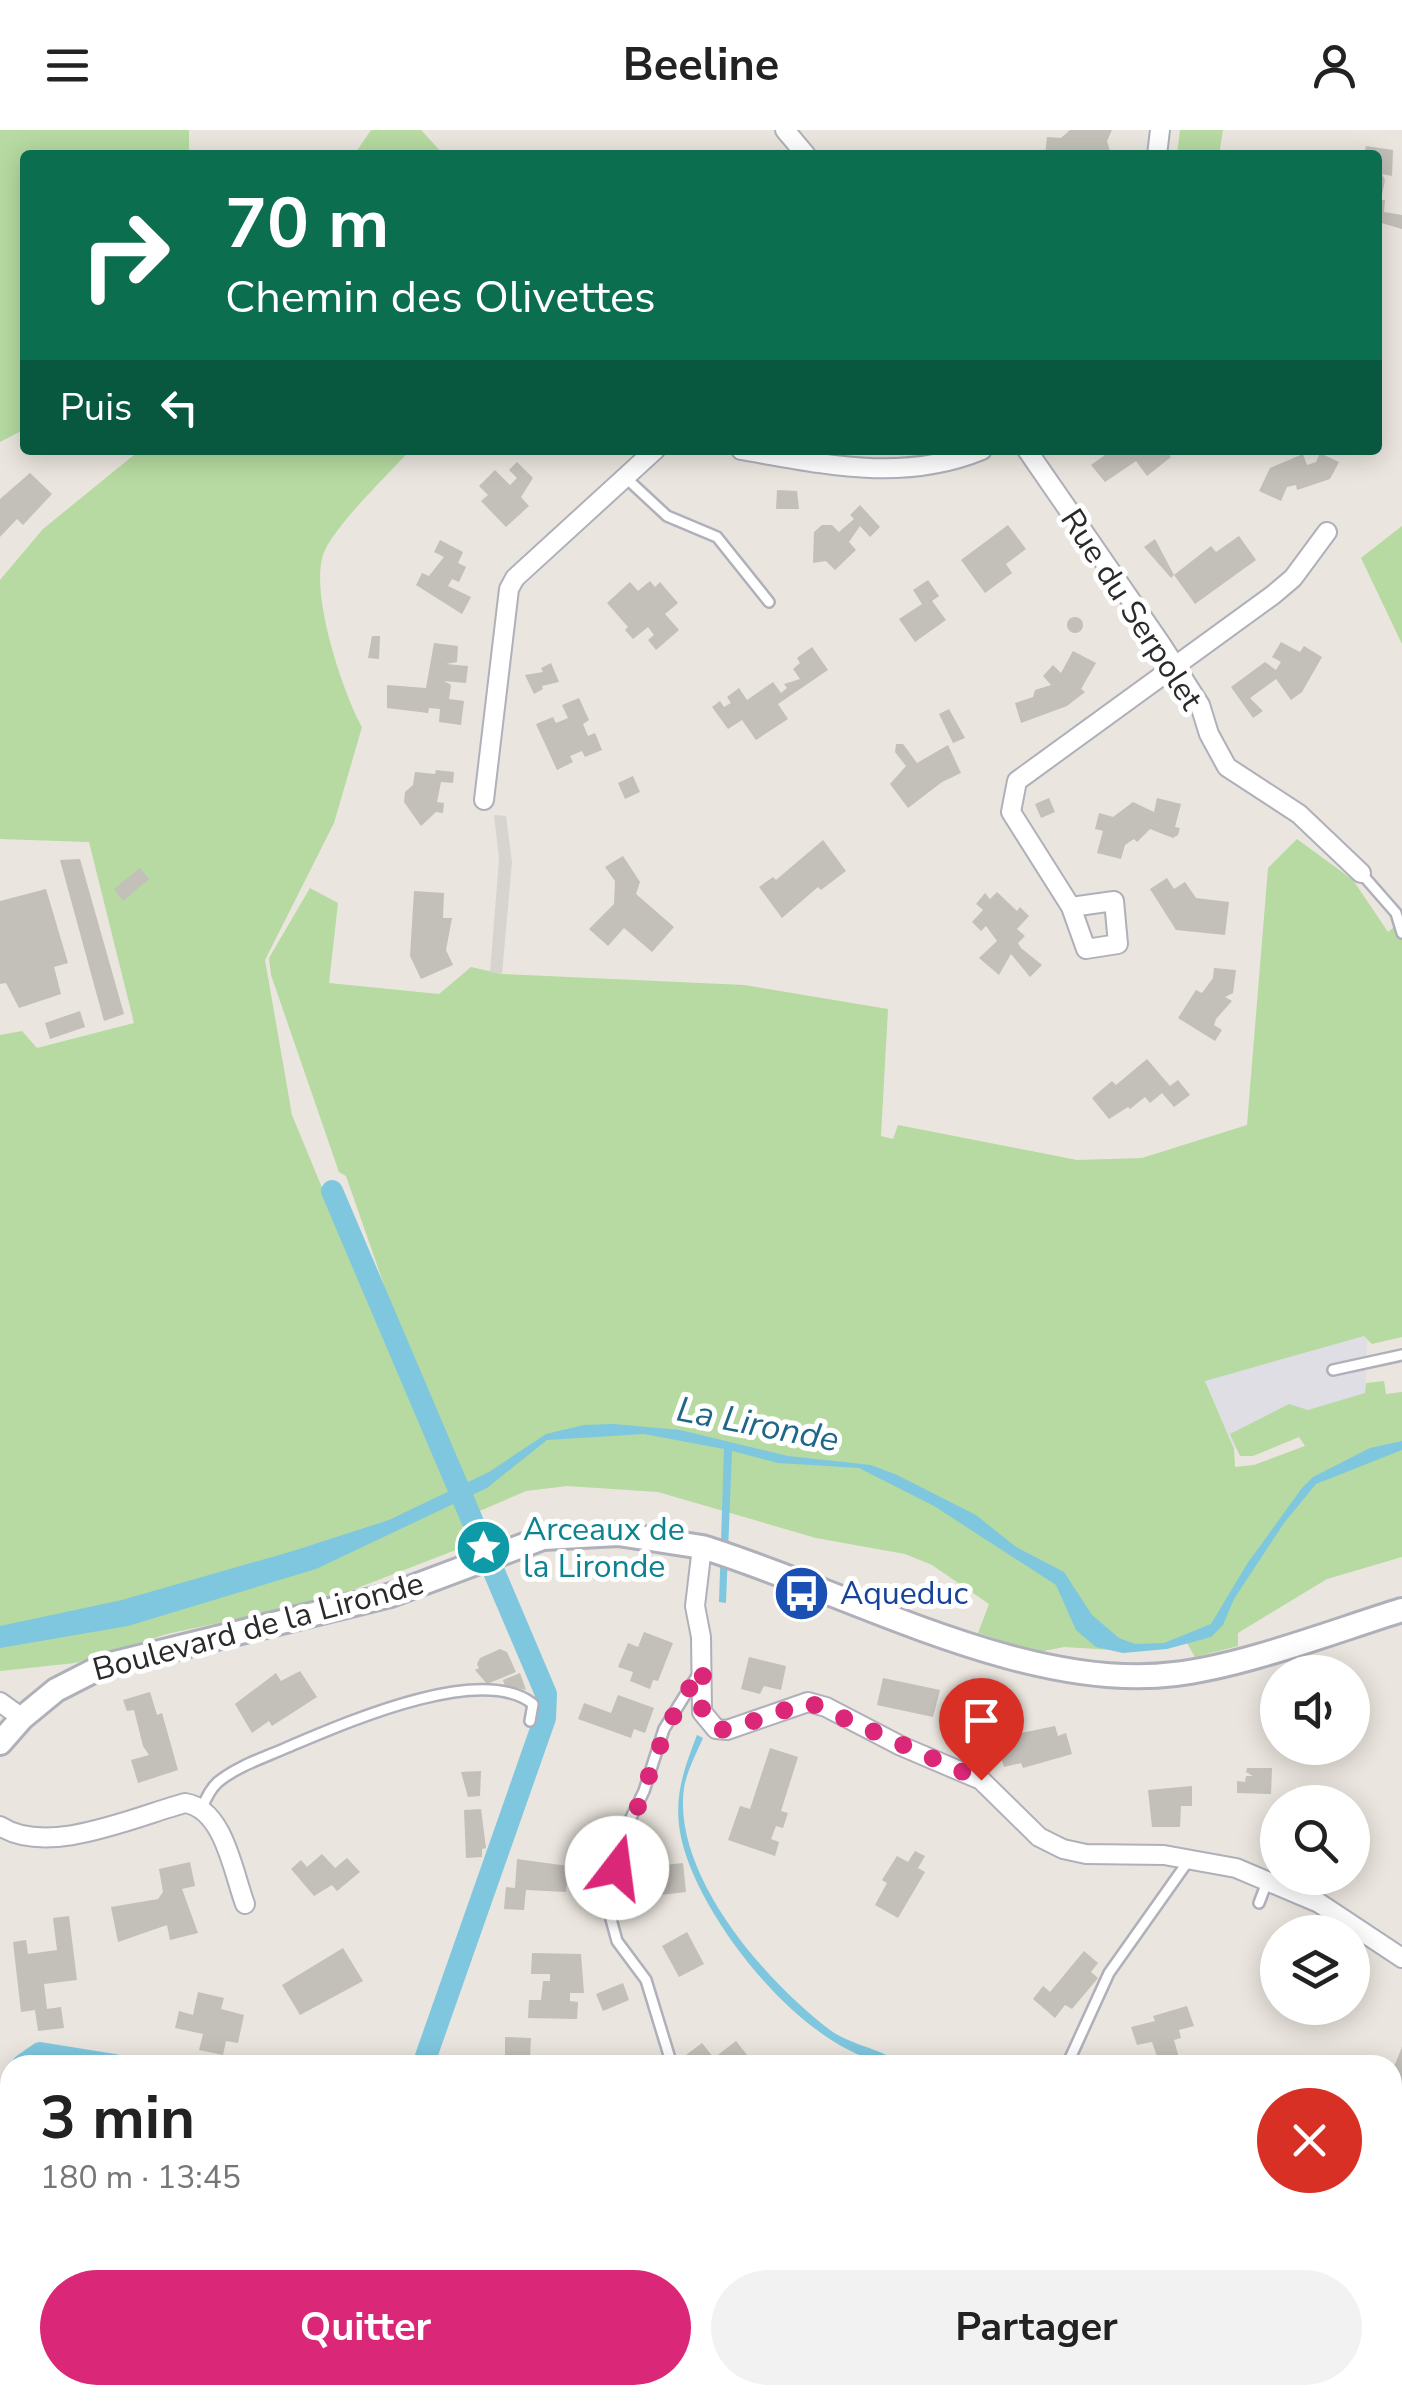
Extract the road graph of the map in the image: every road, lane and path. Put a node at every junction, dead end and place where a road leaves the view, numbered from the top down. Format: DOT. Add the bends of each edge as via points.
graph roads {
  1 [pos="785,130"];
  2 [pos="802,150"];
  3 [pos="649,455"];
  4 [pos="771,455"];
  5 [pos="969,455"];
  6 [pos="1030,455"];
  7 [pos="625,477"];
  8 [pos="1327,532"];
  9 [pos="769,602"];
  10 [pos="1174,665"];
  11 [pos="484,800"];
  12 [pos="1361,872"];
  13 [pos="1071,907"];
  14 [pos="1399,916"];
  15 [pos="1402,933"];
  16 [pos="1402,1355"];
  17 [pos="1332,1370"];
  18 [pos="702,1548"];
  19 [pos="1402,1610"];
  20 [pos="703,1668"];
  21 [pos="0,1702"];
  22 [pos="22,1718"];
  23 [pos="530,1722"];
  24 [pos="0,1744"];
  25 [pos="202,1808"];
  26 [pos="0,1826"];
  27 [pos="1189,1860"];
  28 [pos="1260,1878"];
  29 [pos="1262,1895"];
  30 [pos="1301,1895"];
  31 [pos="1259,1903"];
  32 [pos="246,1904"];
  33 [pos="1402,1958"];
  34 [pos="669,2055"];
  35 [pos="1071,2055"];
  1 -- 2 [label="street"];
  3 -- 7 [label="street"];
  4 -- 5 [label="street" via="898,470"];
  6 -- 10 [label="street, Rue du Serpolet"];
  7 -- 9 [label="lane" via="667,516 716,536"];
  7 -- 11 [label="street" via="510,589"];
  8 -- 10 [label="street" via="1294,578"];
  10 -- 12 [label="street, Rue du Serpolet" via="1227,767 1298,814"];
  10 -- 13 [label="street" via="1017,781 1012,812"];
  12 -- 14 [label="lane, Rue du Serpolet"];
  14 -- 15 [label="lane, Rue du Serpolet"];
  16 -- 17 [label="lane"];
  18 -- 19 [label="street, Boulevard de la Lironde" via="1011,1658 1092,1676 1178,1674"];
  18 -- 20 [label="street" via="695,1606"];
  18 -- 22 [label="street, Boulevard de la Lironde" via="618,1534 543,1538 391,1595 103,1666 56,1690"];
  20 -- 27 [label="street" via="702,1712 716,1729 808,1702 981,1780 1040,1837 1063,1849"];
  20 -- 34 [label="lane" via="664,1729 612,1888 617,1941 646,1980"];
  21 -- 22 [label="street"];
  22 -- 24 [label="street, Boulevard de la Lironde"];
  23 -- 25 [label="lane" via="534,1704 503,1691 406,1702 220,1780"];
  25 -- 26 [label="street" via="184,1804 39,1839"];
  25 -- 32 [label="street" via="213,1819"];
  27 -- 28 [label="street"];
  27 -- 35 [label="lane" via="1108,1973"];
  29 -- 31 [label="lane"];
  30 -- 33 [label="street"];
}
